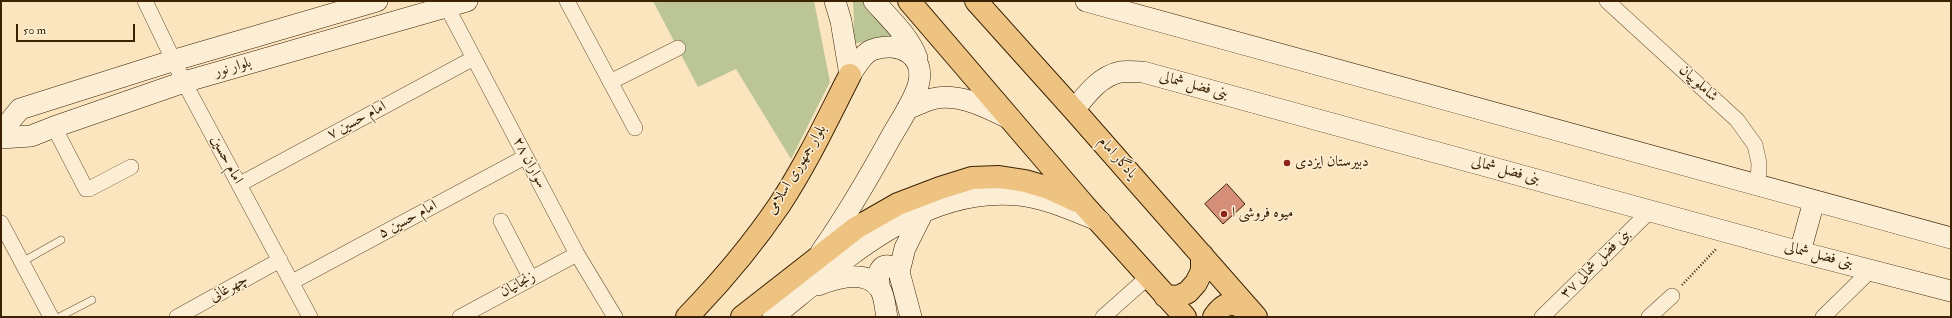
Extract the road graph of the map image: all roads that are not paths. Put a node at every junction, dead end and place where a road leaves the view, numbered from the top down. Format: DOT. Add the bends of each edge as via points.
graph roads {
  1 [pos="145,1"];
  2 [pos="378,1"];
  3 [pos="467,1"];
  4 [pos="567,1"];
  5 [pos="835,1"];
  6 [pos="874,1"];
  7 [pos="909,1"];
  8 [pos="976,1"];
  9 [pos="1088,1"];
  10 [pos="1606,1"];
  11 [pos="447,7"];
  12 [pos="678,48"];
  13 [pos="474,58"];
  14 [pos="175,60"];
  15 [pos="917,61"];
  16 [pos="850,75"];
  17 [pos="184,82"];
  18 [pos="610,82"];
  19 [pos="910,102"];
  20 [pos="1074,110"];
  21 [pos="1013,119"];
  22 [pos="54,127"];
  23 [pos="635,128"];
  24 [pos="1,132"];
  25 [pos="1,138"];
  26 [pos="525,157"];
  27 [pos="131,167"];
  28 [pos="240,184"];
  29 [pos="1758,184"];
  30 [pos="1814,201"];
  31 [pos="1084,205"];
  32 [pos="1650,211"];
  33 [pos="923,212"];
  34 [pos="501,221"];
  35 [pos="1100,221"];
  36 [pos="1,223"];
  37 [pos="1951,238"];
  38 [pos="61,240"];
  39 [pos="1800,252"];
  40 [pos="577,254"];
  41 [pos="1202,255"];
  42 [pos="280,260"];
  43 [pos="816,260"];
  44 [pos="22,262"];
  45 [pos="1872,270"];
  46 [pos="899,272"];
  47 [pos="1148,277"];
  48 [pos="531,278"];
  49 [pos="292,282"];
  50 [pos="810,288"];
  51 [pos="880,289"];
  52 [pos="1951,291"];
  53 [pos="1165,296"];
  54 [pos="1672,296"];
  55 [pos="92,300"];
  56 [pos="780,314"];
  57 [pos="51,317"];
  58 [pos="59,317"];
  59 [pos="178,317"];
  60 [pos="310,317"];
  61 [pos="460,317"];
  62 [pos="615,317"];
  63 [pos="687,317"];
  64 [pos="742,317"];
  65 [pos="887,317"];
  66 [pos="910,317"];
  67 [pos="1102,317"];
  68 [pos="1185,317"];
  69 [pos="1214,317"];
  70 [pos="1255,317"];
  71 [pos="1542,317"];
  72 [pos="1650,317"];
  73 [pos="1823,317"];
  1 -- 14 [label="street, امام حسین"];
  2 -- 14 [label="main road, بلوار نور" via="337,10"];
  3 -- 11 [label="main road, بلوار نور"];
  4 -- 18 [label="street"];
  5 -- 16 [label="main road"];
  6 -- 15 [label="main road" via="903,35 913,49"];
  7 -- 21 [label="main road"];
  8 -- 20 [label="main road, یادگار امام"];
  9 -- 29 [label="main road"];
  10 -- 29 [label="street, شاملوییان" via="1737,120 1755,146 1759,163"];
  11 -- 13 [label="street, سواران ۲۸"];
  11 -- 17 [label="main road, بلوار نور"];
  12 -- 18 [label="street"];
  13 -- 26 [label="street, سواران ۲۸"];
  13 -- 28 [label="street, امام حسین ۷"];
  14 -- 17 [label="street, امام حسین"];
  14 -- 24 [label="main road, بلوار نور" via="20,109"];
  15 -- 16 [label="main road" via="903,50 887,47 871,50 865,54"];
  15 -- 19 [label="main road" via="920,76"];
  16 -- 63 [label="main road, بلوار جمهوری اسلامی" via="808,156 780,203 716,285"];
  17 -- 22 [label="main road, بلوار نور"];
  17 -- 28 [label="street, امام حسین"];
  18 -- 23 [label="street"];
  19 -- 21 [label="main road" via="951,96 976,103"];
  19 -- 43 [label="main road" via="845,217"];
  20 -- 32 [label="main road, بنی فضل شمالی" via="1103,80 1120,72 1143,72"];
  20 -- 41 [label="main road, یادگار امام"];
  21 -- 31 [label="main road"];
  22 -- 25 [label="main road, بلوار نور" via="32,136"];
  22 -- 27 [label="street" via="86,189 89,190"];
  26 -- 40 [label="street, سواران ۲۸"];
  26 -- 49 [label="street, امام حسین ۵"];
  28 -- 42 [label="street, امام حسین"];
  29 -- 30 [label="main road"];
  30 -- 37 [label="main road"];
  30 -- 39 [label="main road"];
  31 -- 35 [label="main road"];
  31 -- 43 [label="main road" via="1049,188 1025,181 999,177 972,178 898,204 856,228"];
  32 -- 39 [label="main road, بنی فضل شمالی"];
  32 -- 71 [label="street, بنی فضل شمالی ۳۷"];
  33 -- 35 [label="main road" via="984,194 1020,195 1055,204"];
  33 -- 46 [label="main road" via="905,248"];
  33 -- 50 [label="main road" via="893,227 855,252"];
  34 -- 48 [label="street"];
  35 -- 47 [label="main road"];
  36 -- 44 [label="street"];
  38 -- 44 [label="lane"];
  39 -- 45 [label="main road, بنی فضل شمالی"];
  40 -- 48 [label="street, زنجانیان"];
  40 -- 62 [label="street, سواران ۲۸"];
  41 -- 53 [label="main road" via="1202,271 1188,292 1178,297"];
  41 -- 70 [label="main road, یادگار امام"];
  42 -- 49 [label="street, امام حسین"];
  42 -- 59 [label="street, چهرغانی"];
  43 -- 64 [label="main road"];
  44 -- 57 [label="street"];
  45 -- 52 [label="main road, بنی فضل شمالی"];
  45 -- 73 [label="street"];
  46 -- 51 [label="main road" via="893,267 885,266 879,271 877,278"];
  46 -- 66 [label="main road"];
  47 -- 53 [label="main road"];
  47 -- 67 [label="street"];
  48 -- 61 [label="street, زنجانیان"];
  49 -- 60 [label="street, امام حسین"];
  50 -- 51 [label="main road" via="836,278 860,277 869,280"];
  50 -- 56 [label="main road"];
  51 -- 65 [label="main road"];
  53 -- 68 [label="main road"];
  54 -- 72 [label="street"];
  55 -- 58 [label="lane"];
  69 -- 70 [label="main road" via="1224,305 1232,303 1240,305"];
}
